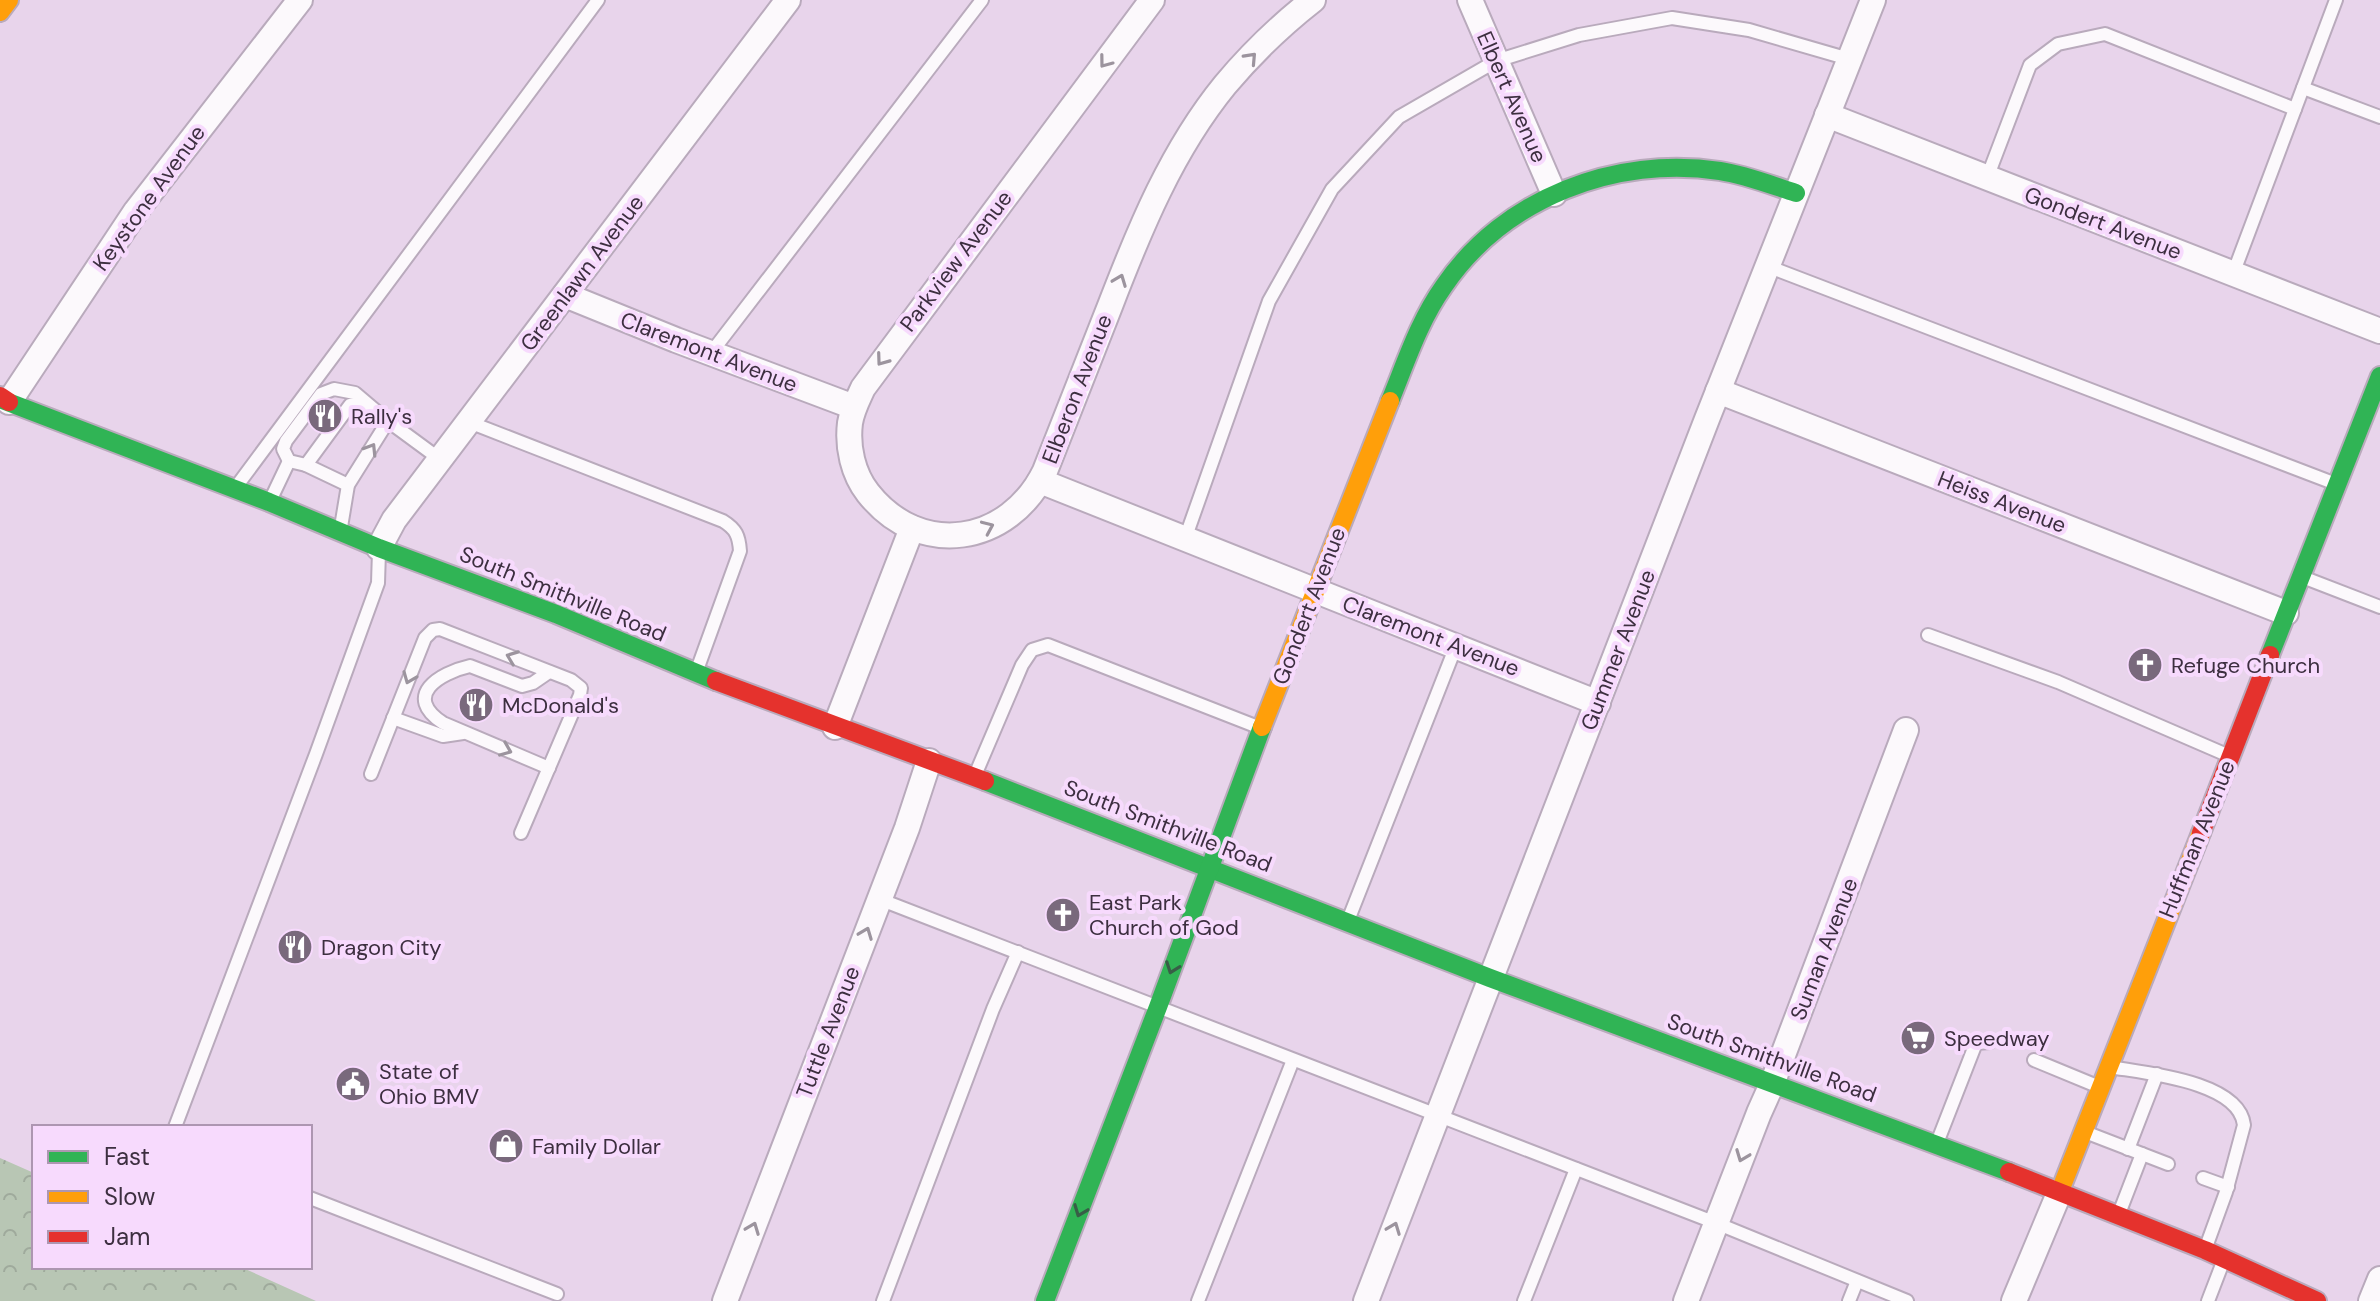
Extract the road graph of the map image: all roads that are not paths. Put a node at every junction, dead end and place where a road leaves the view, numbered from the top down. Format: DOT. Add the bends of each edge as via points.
graph roads {
  1 [pos="9,0"];
  2 [pos="300,0"];
  3 [pos="598,0"];
  4 [pos="788,0"];
  5 [pos="982,0"];
  6 [pos="1152,0"];
  7 [pos="1313,0"];
  8 [pos="1470,0"];
  9 [pos="1873,0"];
  10 [pos="2336,0"];
  11 [pos="0,12"];
  12 [pos="1849,59"];
  13 [pos="1496,61"];
  14 [pos="2303,88"];
  15 [pos="2295,109"];
  16 [pos="1827,115"];
  17 [pos="2380,117"];
  18 [pos="1987,178"];
  19 [pos="1796,193"];
  20 [pos="1554,194"];
  21 [pos="1767,266"];
  22 [pos="2233,274"];
  23 [pos="565,295"];
  24 [pos="2380,331"];
  25 [pos="711,353"];
  26 [pos="2380,376"];
  27 [pos="1718,391"];
  28 [pos="3,399"];
  29 [pos="854,407"];
  30 [pos="372,408"];
  31 [pos="388,421"];
  32 [pos="469,422"];
  33 [pos="441,460"];
  34 [pos="289,461"];
  35 [pos="306,465"];
  36 [pos="1040,481"];
  37 [pos="348,485"];
  38 [pos="2337,485"];
  39 [pos="234,489"];
  40 [pos="269,502"];
  41 [pos="912,528"];
  42 [pos="340,530"];
  43 [pos="1185,539"];
  44 [pos="379,548"];
  45 [pos="2301,576"];
  46 [pos="1314,590"];
  47 [pos="2380,607"];
  48 [pos="2286,613"];
  49 [pos="1928,635"];
  50 [pos="1456,646"];
  51 [pos="549,672"];
  52 [pos="696,673"];
  53 [pos="1598,703"];
  54 [pos="393,718"];
  55 [pos="835,727"];
  56 [pos="1261,728"];
  57 [pos="1906,730"];
  58 [pos="463,732"];
  59 [pos="2230,756"];
  60 [pos="929,761"];
  61 [pos="549,768"];
  62 [pos="371,774"];
  63 [pos="974,778"];
  64 [pos="521,833"];
  65 [pos="1209,869"];
  66 [pos="879,899"];
  67 [pos="1348,923"];
  68 [pos="1018,952"];
  69 [pos="1490,978"];
  70 [pos="1158,1007"];
  71 [pos="1990,1042"];
  72 [pos="1293,1060"];
  73 [pos="2034,1060"];
  74 [pos="2107,1067"];
  75 [pos="2157,1074"];
  76 [pos="1772,1084"];
  77 [pos="2100,1087"];
  78 [pos="1437,1116"];
  79 [pos="176,1125"];
  80 [pos="2082,1131"];
  81 [pos="1937,1144"];
  82 [pos="2128,1149"];
  83 [pos="2142,1154"];
  84 [pos="2168,1164"];
  85 [pos="1576,1169"];
  86 [pos="2203,1178"];
  87 [pos="2228,1187"];
  88 [pos="2060,1191"];
  89 [pos="312,1199"];
  90 [pos="2119,1215"];
  91 [pos="1716,1223"];
  92 [pos="2205,1250"];
  93 [pos="2224,1259"];
  94 [pos="2380,1279"];
  95 [pos="1857,1281"];
  96 [pos="557,1294"];
  97 [pos="725,1301"];
  98 [pos="883,1301"];
  99 [pos="1045,1301"];
  100 [pos="1198,1301"];
  101 [pos="1366,1301"];
  102 [pos="1524,1301"];
  103 [pos="1686,1301"];
  104 [pos="1849,1301"];
  105 [pos="1907,1301"];
  106 [pos="2014,1301"];
  107 [pos="2208,1301"];
  108 [pos="2317,1301"];
  109 [pos="2371,1301"];
  1 -- 11 [label="main road"];
  2 -- 28 [label="street, Keystone Avenue" via="136,211 73,307"];
  3 -- 39 [label="lane"];
  4 -- 23 [label="street, Greenlawn Avenue"];
  5 -- 25 [label="lane"];
  6 -- 29 [label="street, Parkview Avenue, one-way" via="879,364"];
  36 -- 7 [label="street, Elberon Avenue, one-way" via="1166,175 1225,86"];
  8 -- 13 [label="street, Elbert Avenue"];
  9 -- 12 [label="street, Gummer Avenue"];
  10 -- 14 [label="lane"];
  12 -- 13 [label="lane" via="1749,30 1672,18 1579,35"];
  12 -- 16 [label="street, Gummer Avenue"];
  13 -- 20 [label="street, Elbert Avenue"];
  13 -- 43 [label="lane" via="1399,117 1332,189 1269,301"];
  14 -- 15 [label="lane"];
  14 -- 17 [label="lane"];
  15 -- 18 [label="lane" via="2105,34 2058,44 2030,65"];
  15 -- 22 [label="lane"];
  16 -- 18 [label="street, Gondert Avenue"];
  16 -- 19 [label="street, Gummer Avenue"];
  18 -- 22 [label="street, Gondert Avenue"];
  19 -- 20 [label="main road, Gondert Avenue" via="1718,171 1648,167 1588,179"];
  19 -- 21 [label="street, Gummer Avenue"];
  20 -- 46 [label="main road, Gondert Avenue" via="1475,248 1434,299"];
  21 -- 27 [label="street, Gummer Avenue"];
  21 -- 38 [label="lane"];
  22 -- 24 [label="street, Gondert Avenue"];
  23 -- 25 [label="street, Claremont Avenue"];
  23 -- 32 [label="street, Greenlawn Avenue"];
  25 -- 29 [label="street, Claremont Avenue"];
  26 -- 38 [label="main road, Huffman Avenue"];
  27 -- 48 [label="street, Heiss Avenue"];
  27 -- 53 [label="street, Gummer Avenue"];
  28 -- 39 [label="main road, South Smithville Road"];
  29 -- 41 [label="street, Parkview Avenue" via="849,442 862,485 879,506"];
  30 -- 31 [label="lane"];
  30 -- 34 [label="lane" via="344,389 321,394 286,441 283,449"];
  30 -- 35 [label="lane" via="350,405"];
  31 -- 33 [label="lane"];
  37 -- 31 [label="lane, one-way"];
  32 -- 33 [label="street, Greenlawn Avenue"];
  32 -- 52 [label="lane" via="734,527 740,551"];
  33 -- 44 [label="street, Greenlawn Avenue"];
  34 -- 35 [label="lane"];
  34 -- 40 [label="lane"];
  35 -- 37 [label="lane"];
  41 -- 36 [label="street, Elberon Avenue, one-way" via="935,535 972,534 1017,511"];
  36 -- 43 [label="street, Claremont Avenue"];
  37 -- 42 [label="lane"];
  38 -- 45 [label="main road, Huffman Avenue"];
  39 -- 40 [label="main road, South Smithville Road"];
  40 -- 42 [label="main road, South Smithville Road"];
  41 -- 55 [label="street"];
  42 -- 44 [label="main road, South Smithville Road"];
  43 -- 46 [label="street, Claremont Avenue"];
  44 -- 52 [label="main road, South Smithville Road"];
  44 -- 79 [label="lane" via="378,583"];
  45 -- 47 [label="lane"];
  45 -- 48 [label="main road, Huffman Avenue"];
  46 -- 50 [label="street, Claremont Avenue"];
  46 -- 56 [label="main road, Gondert Avenue"];
  48 -- 59 [label="main road, Huffman Avenue"];
  49 -- 59 [label="lane" via="2058,682"];
  50 -- 53 [label="street, Claremont Avenue"];
  50 -- 67 [label="lane"];
  51 -- 54 [label="lane, one-way" via="433,630"];
  51 -- 58 [label="lane" via="522,686 470,666 437,678 426,694 426,707 432,716"];
  51 -- 61 [label="lane" via="581,688"];
  52 -- 55 [label="main road, South Smithville Road"];
  53 -- 69 [label="street, Gummer Avenue"];
  54 -- 58 [label="lane" via="443,736"];
  54 -- 62 [label="lane"];
  55 -- 60 [label="main road, South Smithville Road"];
  56 -- 63 [label="lane" via="1048,645 1032,650 1022,665"];
  56 -- 65 [label="main road, Gondert Avenue"];
  57 -- 76 [label="street, Suman Avenue"];
  58 -- 61 [label="lane, one-way"];
  59 -- 74 [label="main road, Huffman Avenue"];
  60 -- 63 [label="main road, South Smithville Road"];
  60 -- 66 [label="street, Tuttle Avenue"];
  61 -- 64 [label="lane"];
  63 -- 65 [label="main road, South Smithville Road"];
  65 -- 67 [label="main road, South Smithville Road"];
  65 -- 70 [label="main road, Gondert Avenue, one-way"];
  66 -- 68 [label="lane"];
  97 -- 66 [label="street, Tuttle Avenue, one-way"];
  67 -- 69 [label="main road, South Smithville Road"];
  68 -- 70 [label="lane"];
  68 -- 98 [label="lane"];
  69 -- 76 [label="main road, South Smithville Road"];
  69 -- 78 [label="street, Gummer Avenue"];
  70 -- 72 [label="lane"];
  70 -- 99 [label="main road, Gondert Avenue, one-way"];
  71 -- 81 [label="lane" via="1976,1043"];
  72 -- 78 [label="lane"];
  72 -- 100 [label="lane"];
  73 -- 77 [label="lane"];
  74 -- 75 [label="lane"];
  74 -- 77 [label="main road, Huffman Avenue"];
  75 -- 82 [label="lane"];
  75 -- 87 [label="lane" via="2203,1087 2243,1117"];
  76 -- 81 [label="main road, South Smithville Road"];
  76 -- 91 [label="street, Suman Avenue, one-way"];
  77 -- 80 [label="main road, Huffman Avenue"];
  78 -- 85 [label="lane"];
  101 -- 78 [label="street, Gummer Avenue, one-way"];
  80 -- 82 [label="lane"];
  80 -- 88 [label="main road, Huffman Avenue"];
  81 -- 88 [label="main road, South Smithville Road"];
  82 -- 83 [label="lane"];
  83 -- 84 [label="lane"];
  83 -- 90 [label="lane"];
  85 -- 91 [label="lane"];
  85 -- 102 [label="lane"];
  86 -- 87 [label="lane"];
  87 -- 92 [label="lane"];
  88 -- 90 [label="main road, South Smithville Road"];
  88 -- 106 [label="street, Huffman Avenue"];
  89 -- 96 [label="lane"];
  90 -- 92 [label="main road, South Smithville Road"];
  91 -- 95 [label="lane"];
  91 -- 103 [label="street, Suman Avenue"];
  92 -- 93 [label="main road, South Smithville Road"];
  93 -- 107 [label="lane"];
  93 -- 108 [label="main road, South Smithville Road"];
  94 -- 109 [label="street"];
  95 -- 104 [label="lane"];
  95 -- 105 [label="lane"];
}
